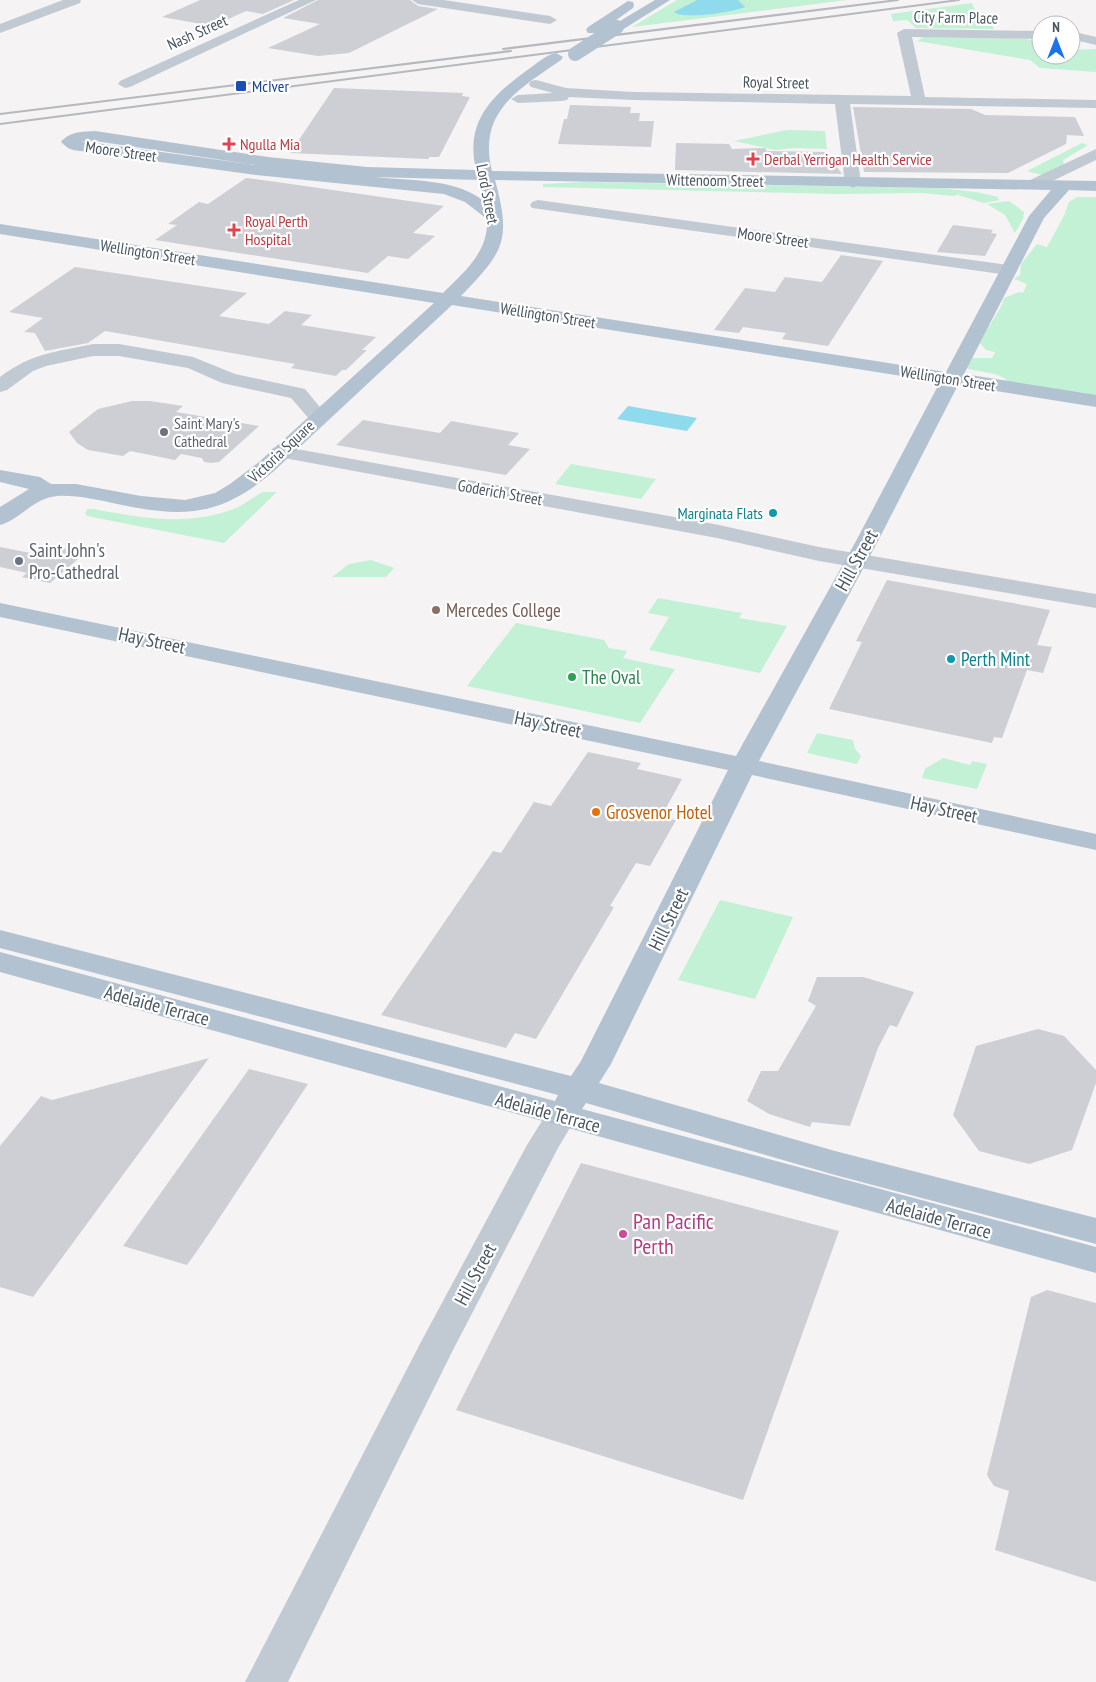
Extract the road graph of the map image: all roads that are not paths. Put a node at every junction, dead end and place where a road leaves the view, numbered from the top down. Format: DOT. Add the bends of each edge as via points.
graph roads {
  1 [pos="75,0"];
  2 [pos="310,0"];
  3 [pos="418,0"];
  4 [pos="636,0"];
  5 [pos="664,0"];
  6 [pos="550,20"];
  7 [pos="0,29"];
  8 [pos="1007,35"];
  9 [pos="1031,35"];
  10 [pos="1081,37"];
  11 [pos="1031,39"];
  12 [pos="1096,41"];
  13 [pos="1096,46"];
  14 [pos="1081,47"];
  15 [pos="125,84"];
  16 [pos="536,84"];
  17 [pos="633,96"];
  18 [pos="518,99"];
  19 [pos="842,101"];
  20 [pos="919,102"];
  21 [pos="1096,106"];
  22 [pos="501,124"];
  23 [pos="469,154"];
  24 [pos="1096,154"];
  25 [pos="503,160"];
  26 [pos="1079,167"];
  27 [pos="410,174"];
  28 [pos="486,175"];
  29 [pos="575,178"];
  30 [pos="1096,181"];
  31 [pos="853,183"];
  32 [pos="1034,184"];
  33 [pos="945,185"];
  34 [pos="1096,186"];
  35 [pos="1059,191"];
  36 [pos="1096,191"];
  37 [pos="538,205"];
  38 [pos="494,210"];
  39 [pos="1037,216"];
  40 [pos="0,229"];
  41 [pos="0,241"];
  42 [pos="1008,270"];
  43 [pos="442,304"];
  44 [pos="950,383"];
  45 [pos="0,386"];
  46 [pos="1096,401"];
  47 [pos="1096,411"];
  48 [pos="318,417"];
  49 [pos="280,452"];
  50 [pos="0,476"];
  51 [pos="47,491"];
  52 [pos="0,518"];
  53 [pos="858,556"];
  54 [pos="1096,601"];
  55 [pos="0,610"];
  56 [pos="744,766"];
  57 [pos="1096,842"];
  58 [pos="0,939"];
  59 [pos="0,962"];
  60 [pos="570,1102"];
  61 [pos="1096,1231"];
  62 [pos="1096,1260"];
  63 [pos="266,1682"];
  1 -- 7 [label="street"];
  2 -- 15 [label="street, Nash Street"];
  3 -- 6 [label="street"];
  4 -- 23 [label="main road, Lord Street" via="511,90 498,103"];
  5 -- 16 [label="main road, bridge" via="617,27"];
  8 -- 9 [label="street, City Farm Place"];
  8 -- 11 [label="street, City Farm Place"];
  8 -- 20 [label="street, City Farm Place" via="904,33"];
  10 -- 12 [label="street"];
  13 -- 14 [label="street"];
  16 -- 17 [label="street, Royal Street" via="566,92"];
  16 -- 18 [label="main road"];
  17 -- 18 [label="street, Royal Street"];
  17 -- 19 [label="street, Royal Street"];
  18 -- 22 [label="main road"];
  19 -- 20 [label="street, Royal Street"];
  19 -- 31 [label="street"];
  20 -- 21 [label="street, Royal Street"];
  23 -- 27 [label="main road"];
  23 -- 28 [label="main road, Lord Street"];
  24 -- 26 [label="street, Hill Street"];
  25 -- 29 [label="main road, Lord Street" via="530,172"];
  26 -- 30 [label="main road"];
  26 -- 32 [label="street, Hill Street"];
  26 -- 35 [label="street, Hill Street"];
  27 -- 28 [label="main road, Moore Street"];
  27 -- 38 [label="main road, Moore Street" via="314,168 95,136 77,137 69,142 256,170 447,189"];
  28 -- 29 [label="main road, Wittenoom Street"];
  28 -- 38 [label="main road, Lord Street"];
  29 -- 31 [label="main road, Wittenoom Street"];
  29 -- 38 [label="main road" via="515,184 505,190"];
  31 -- 33 [label="main road, Wittenoom Street"];
  32 -- 33 [label="main road, Wittenoom Street"];
  32 -- 35 [label="main road, Wittenoom Street"];
  33 -- 39 [label="main road, Wittenoom Street" via="995,192 1021,201"];
  34 -- 35 [label="main road, Wittenoom Street"];
  35 -- 36 [label="main road, Wittenoom Street"];
  35 -- 39 [label="main road, Hill Street"];
  37 -- 42 [label="street, Moore Street"];
  38 -- 43 [label="main road, Lord Street" via="494,238 486,259"];
  39 -- 42 [label="main road, Hill Street"];
  40 -- 43 [label="main road, Wellington Street"];
  41 -- 43 [label="main road, Wellington Street"];
  42 -- 44 [label="main road, Hill Street"];
  43 -- 44 [label="main road, Wellington Street"];
  43 -- 48 [label="main road, Lord Street" via="385,360"];
  44 -- 46 [label="main road, Wellington Street"];
  44 -- 47 [label="main road, Wellington Street"];
  44 -- 53 [label="main road, Hill Street"];
  45 -- 48 [label="street, Victoria Square" via="40,361 93,350 119,350 193,363 229,379 298,393"];
  48 -- 49 [label="main road, Victoria Square"];
  49 -- 51 [label="main road, Victoria Square" via="241,487 216,500 192,506 167,507 78,492"];
  49 -- 53 [label="street, Goderich Street" via="719,532 753,541"];
  50 -- 51 [label="main road, Victoria Square" via="32,482"];
  51 -- 52 [label="main road" via="29,497"];
  53 -- 54 [label="street, Goderich Street" via="954,569 975,579"];
  53 -- 56 [label="main road, Hill Street"];
  55 -- 56 [label="main road, Hay Street"];
  56 -- 57 [label="main road, Hay Street"];
  56 -- 60 [label="main road, Hill Street" via="595,1064"];
  58 -- 60 [label="main road, Adelaide Terrace"];
  59 -- 60 [label="main road, Adelaide Terrace"];
  60 -- 61 [label="main road, Adelaide Terrace" via="836,1163"];
  60 -- 62 [label="main road, Adelaide Terrace"];
  60 -- 63 [label="street, Hill Street" via="543,1145 435,1350"];
}
